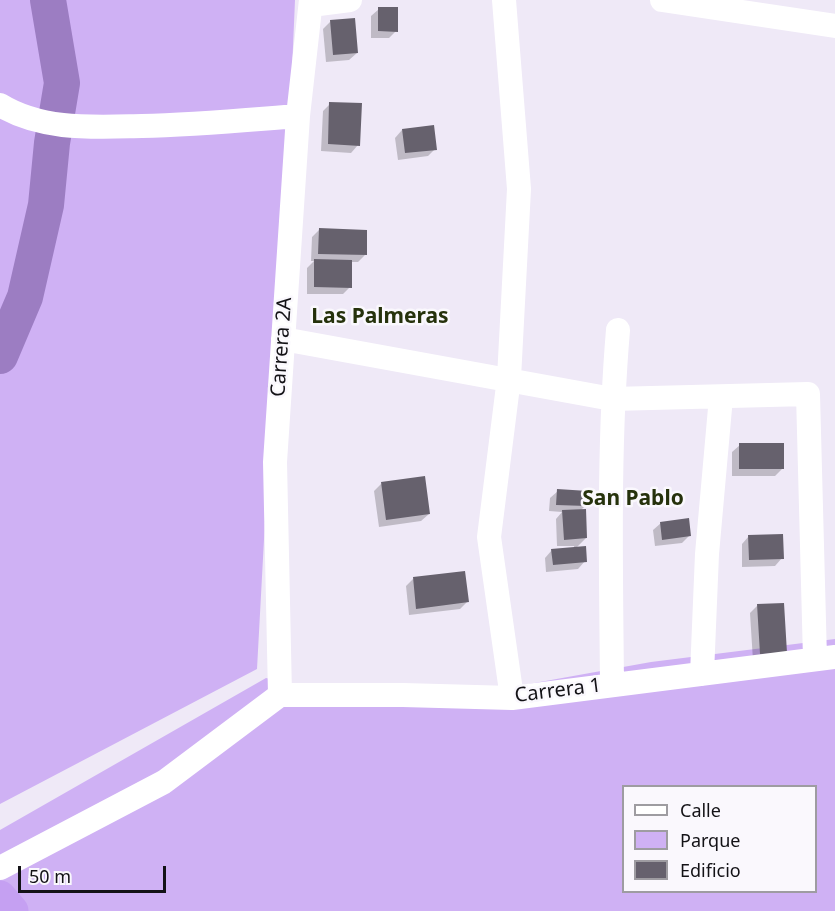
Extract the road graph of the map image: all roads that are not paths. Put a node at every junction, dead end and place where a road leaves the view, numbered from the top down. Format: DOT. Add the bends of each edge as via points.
graph roads {
  1 [pos="350,0"];
  2 [pos="504,0"];
  3 [pos="662,0"];
  4 [pos="311,2"];
  5 [pos="835,26"];
  6 [pos="0,105"];
  7 [pos="298,116"];
  8 [pos="618,330"];
  9 [pos="283,339"];
  10 [pos="509,378"];
  11 [pos="721,397"];
  12 [pos="612,399"];
  13 [pos="825,658"];
  14 [pos="702,674"];
  15 [pos="612,685"];
  16 [pos="280,695"];
  17 [pos="512,698"];
  18 [pos="0,868"];
  19 [pos="0,897"];
  20 [pos="12,911"];
  1 -- 4 [label="street"];
  2 -- 10 [label="street" via="519,189"];
  3 -- 5 [label="street"];
  4 -- 7 [label="street, Carrera 2A"];
  6 -- 7 [label="street" via="48,122 84,127"];
  7 -- 9 [label="street, Carrera 2A"];
  8 -- 12 [label="street"];
  9 -- 10 [label="street"];
  9 -- 16 [label="street, Carrera 2A" via="275,462"];
  10 -- 12 [label="street"];
  10 -- 17 [label="street" via="489,537"];
  11 -- 12 [label="street"];
  11 -- 13 [label="street" via="808,394"];
  11 -- 14 [label="street" via="707,554"];
  12 -- 15 [label="street"];
  13 -- 14 [label="street, Carrera 1"];
  14 -- 15 [label="street, Carrera 1"];
  15 -- 17 [label="street, Carrera 1"];
  16 -- 17 [label="street, Carrera 1"];
  16 -- 18 [label="street" via="164,782"];
  19 -- 20 [label="highway"];
}
